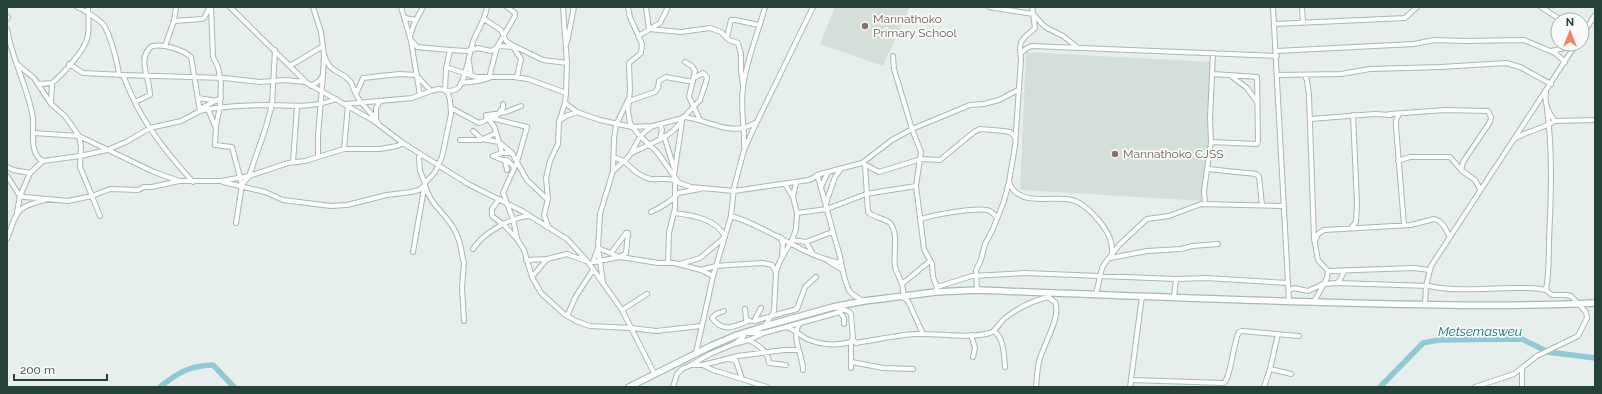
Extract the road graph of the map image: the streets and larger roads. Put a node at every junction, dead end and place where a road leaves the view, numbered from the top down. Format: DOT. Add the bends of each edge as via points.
graph roads {
  1 [pos="77,7"];
  2 [pos="88,7"];
  3 [pos="176,7"];
  4 [pos="211,7"];
  5 [pos="230,7"];
  6 [pos="314,7"];
  7 [pos="401,7"];
  8 [pos="423,7"];
  9 [pos="487,7"];
  10 [pos="507,7"];
  11 [pos="563,7"];
  12 [pos="574,7"];
  13 [pos="630,7"];
  14 [pos="646,7"];
  15 [pos="668,7"];
  16 [pos="765,7"];
  17 [pos="813,7"];
  18 [pos="990,7"];
  19 [pos="1032,7"];
  20 [pos="1273,7"];
  21 [pos="1302,7"];
  22 [pos="1417,7"];
  23 [pos="1541,7"];
  24 [pos="1550,13"];
  25 [pos="88,14"];
  26 [pos="1033,14"];
  27 [pos="405,18"];
  28 [pos="484,19"];
  29 [pos="174,20"];
  30 [pos="416,20"];
  31 [pos="1303,23"];
  32 [pos="1274,24"];
  33 [pos="759,25"];
  34 [pos="7,29"];
  35 [pos="649,29"];
  36 [pos="504,35"];
  37 [pos="640,36"];
  38 [pos="727,37"];
  39 [pos="411,39"];
  40 [pos="566,45"];
  41 [pos="165,46"];
  42 [pos="322,46"];
  43 [pos="513,46"];
  44 [pos="497,48"];
  45 [pos="1077,48"];
  46 [pos="275,50"];
  47 [pos="450,50"];
  48 [pos="472,50"];
  49 [pos="1276,51"];
  50 [pos="1550,51"];
  51 [pos="1552,52"];
  52 [pos="1571,52"];
  53 [pos="1020,53"];
  54 [pos="1213,53"];
  55 [pos="529,54"];
  56 [pos="324,55"];
  57 [pos="893,56"];
  58 [pos="1277,56"];
  59 [pos="521,59"];
  60 [pos="469,62"];
  61 [pos="686,62"];
  62 [pos="1565,62"];
  63 [pos="567,63"];
  64 [pos="17,64"];
  65 [pos="69,64"];
  66 [pos="290,66"];
  67 [pos="446,67"];
  68 [pos="464,74"];
  69 [pos="1213,74"];
  70 [pos="121,75"];
  71 [pos="146,75"];
  72 [pos="323,75"];
  73 [pos="1230,75"];
  74 [pos="1278,75"];
  75 [pos="1305,75"];
  76 [pos="418,76"];
  77 [pos="471,76"];
  78 [pos="195,77"];
  79 [pos="517,77"];
  80 [pos="489,78"];
  81 [pos="220,80"];
  82 [pos="694,80"];
  83 [pos="273,82"];
  84 [pos="306,82"];
  85 [pos="52,83"];
  86 [pos="461,83"];
  87 [pos="38,84"];
  88 [pos="1551,84"];
  89 [pos="743,85"];
  90 [pos="311,86"];
  91 [pos="1547,89"];
  92 [pos="445,90"];
  93 [pos="1018,90"];
  94 [pos="431,91"];
  95 [pos="322,93"];
  96 [pos="566,93"];
  97 [pos="356,95"];
  98 [pos="420,96"];
  99 [pos="198,98"];
  100 [pos="336,99"];
  101 [pos="219,100"];
  102 [pos="628,100"];
  103 [pos="380,101"];
  104 [pos="135,102"];
  105 [pos="374,102"];
  106 [pos="565,102"];
  107 [pos="362,103"];
  108 [pos="51,104"];
  109 [pos="503,104"];
  110 [pos="1258,104"];
  111 [pos="272,105"];
  112 [pos="321,105"];
  113 [pos="346,105"];
  114 [pos="521,106"];
  115 [pos="297,107"];
  116 [pos="693,107"];
  117 [pos="220,108"];
  118 [pos="376,108"];
  119 [pos="451,108"];
  120 [pos="208,109"];
  121 [pos="1547,109"];
  122 [pos="200,110"];
  123 [pos="577,112"];
  124 [pos="499,113"];
  125 [pos="1390,114"];
  126 [pos="1399,114"];
  127 [pos="488,116"];
  128 [pos="1353,116"];
  129 [pos="683,118"];
  130 [pos="376,119"];
  131 [pos="494,119"];
  132 [pos="1310,119"];
  133 [pos="700,120"];
  134 [pos="1396,120"];
  135 [pos="1595,120"];
  136 [pos="1555,121"];
  137 [pos="558,122"];
  138 [pos="616,123"];
  139 [pos="756,123"];
  140 [pos="379,124"];
  141 [pos="660,124"];
  142 [pos="1549,125"];
  143 [pos="216,126"];
  144 [pos="632,126"];
  145 [pos="653,126"];
  146 [pos="150,128"];
  147 [pos="744,129"];
  148 [pos="912,129"];
  149 [pos="495,130"];
  150 [pos="473,131"];
  151 [pos="34,133"];
  152 [pos="79,136"];
  153 [pos="640,136"];
  154 [pos="1016,137"];
  155 [pos="662,138"];
  156 [pos="482,139"];
  157 [pos="460,140"];
  158 [pos="1513,140"];
  159 [pos="499,142"];
  160 [pos="1211,142"];
  161 [pos="402,143"];
  162 [pos="650,146"];
  163 [pos="344,149"];
  164 [pos="107,150"];
  165 [pos="744,150"];
  166 [pos="502,153"];
  167 [pos="512,153"];
  168 [pos="632,153"];
  169 [pos="1398,153"];
  170 [pos="421,155"];
  171 [pos="80,156"];
  172 [pos="318,156"];
  173 [pos="613,157"];
  174 [pos="1408,157"];
  175 [pos="921,159"];
  176 [pos="504,160"];
  177 [pos="43,161"];
  178 [pos="624,161"];
  179 [pos="1398,161"];
  180 [pos="293,162"];
  181 [pos="517,162"];
  182 [pos="863,164"];
  183 [pos="439,165"];
  184 [pos="7,167"];
  185 [pos="514,167"];
  186 [pos="841,169"];
  187 [pos="1208,169"];
  188 [pos="507,170"];
  189 [pos="675,170"];
  190 [pos="1462,170"];
  191 [pos="613,171"];
  192 [pos="828,172"];
  193 [pos="30,173"];
  194 [pos="674,175"];
  195 [pos="817,175"];
  196 [pos="7,176"];
  197 [pos="248,176"];
  198 [pos="239,178"];
  199 [pos="179,181"];
  200 [pos="221,181"];
  201 [pos="676,181"];
  202 [pos="193,182"];
  203 [pos="1009,182"];
  204 [pos="796,183"];
  205 [pos="425,184"];
  206 [pos="785,184"];
  207 [pos="242,186"];
  208 [pos="916,186"];
  209 [pos="702,188"];
  210 [pos="821,188"];
  211 [pos="1480,190"];
  212 [pos="734,191"];
  213 [pos="866,194"];
  214 [pos="20,196"];
  215 [pos="92,196"];
  216 [pos="676,197"];
  217 [pos="794,197"];
  218 [pos="49,198"];
  219 [pos="499,199"];
  220 [pos="548,199"];
  221 [pos="507,203"];
  222 [pos="826,203"];
  223 [pos="1205,204"];
  224 [pos="1262,205"];
  225 [pos="835,206"];
  226 [pos="1284,206"];
  227 [pos="827,209"];
  228 [pos="17,212"];
  229 [pos="651,212"];
  230 [pos="674,213"];
  231 [pos="797,213"];
  232 [pos="100,216"];
  233 [pos="530,216"];
  234 [pos="731,216"];
  235 [pos="829,218"];
  236 [pos="997,218"];
  237 [pos="1357,218"];
  238 [pos="513,219"];
  239 [pos="921,219"];
  240 [pos="236,223"];
  241 [pos="504,225"];
  242 [pos="716,225"];
  243 [pos="1404,225"];
  244 [pos="548,226"];
  245 [pos="1312,226"];
  246 [pos="728,227"];
  247 [pos="1351,228"];
  248 [pos="1366,228"];
  249 [pos="1324,230"];
  250 [pos="832,232"];
  251 [pos="1450,236"];
  252 [pos="725,237"];
  253 [pos="780,237"];
  254 [pos="517,238"];
  255 [pos="7,239"];
  256 [pos="791,241"];
  257 [pos="1315,241"];
  258 [pos="806,242"];
  259 [pos="1218,244"];
  260 [pos="598,248"];
  261 [pos="473,249"];
  262 [pos="413,252"];
  263 [pos="611,253"];
  264 [pos="814,255"];
  265 [pos="1111,256"];
  266 [pos="620,257"];
  267 [pos="782,257"];
  268 [pos="547,259"];
  269 [pos="526,260"];
  270 [pos="826,260"];
  271 [pos="600,261"];
  272 [pos="930,261"];
  273 [pos="589,262"];
  274 [pos="594,262"];
  275 [pos="668,263"];
  276 [pos="841,263"];
  277 [pos="679,264"];
  278 [pos="716,266"];
  279 [pos="593,270"];
  280 [pos="701,270"];
  281 [pos="843,270"];
  282 [pos="1430,270"];
  283 [pos="1328,271"];
  284 [pos="1344,271"];
  285 [pos="776,272"];
  286 [pos="713,276"];
  287 [pos="976,276"];
  288 [pos="1101,276"];
  289 [pos="532,277"];
  290 [pos="816,277"];
  291 [pos="1176,279"];
  292 [pos="603,283"];
  293 [pos="1288,283"];
  294 [pos="1337,283"];
  295 [pos="902,284"];
  296 [pos="1323,284"];
  297 [pos="1426,286"];
  298 [pos="936,290"];
  299 [pos="977,290"];
  300 [pos="1288,290"];
  301 [pos="1546,290"];
  302 [pos="1042,292"];
  303 [pos="647,294"];
  304 [pos="1096,294"];
  305 [pos="902,296"];
  306 [pos="1142,296"];
  307 [pos="1049,297"];
  308 [pos="1174,297"];
  309 [pos="864,300"];
  310 [pos="1289,302"];
  311 [pos="1314,302"];
  312 [pos="1595,303"];
  313 [pos="1577,304"];
  314 [pos="1425,305"];
  315 [pos="833,307"];
  316 [pos="761,308"];
  317 [pos="745,309"];
  318 [pos="622,310"];
  319 [pos="724,311"];
  320 [pos="840,311"];
  321 [pos="773,315"];
  322 [pos="567,316"];
  323 [pos="464,321"];
  324 [pos="748,321"];
  325 [pos="754,321"];
  326 [pos="800,322"];
  327 [pos="844,324"];
  328 [pos="701,326"];
  329 [pos="764,326"];
  330 [pos="783,327"];
  331 [pos="631,328"];
  332 [pos="994,331"];
  333 [pos="745,332"];
  334 [pos="797,332"];
  335 [pos="764,333"];
  336 [pos="923,334"];
  337 [pos="1278,334"];
  338 [pos="971,335"];
  339 [pos="1299,336"];
  340 [pos="749,340"];
  341 [pos="852,340"];
  342 [pos="734,344"];
  343 [pos="799,350"];
  344 [pos="766,352"];
  345 [pos="696,353"];
  346 [pos="973,357"];
  347 [pos="727,359"];
  348 [pos="852,362"];
  349 [pos="691,365"];
  350 [pos="703,365"];
  351 [pos="786,365"];
  352 [pos="1005,367"];
  353 [pos="851,368"];
  354 [pos="913,369"];
  355 [pos="1270,369"];
  356 [pos="1522,369"];
  357 [pos="803,370"];
  358 [pos="654,373"];
  359 [pos="1290,374"];
  360 [pos="742,379"];
  361 [pos="1131,380"];
  362 [pos="1155,381"];
  363 [pos="1190,385"];
  364 [pos="629,387"];
  365 [pos="673,387"];
  366 [pos="767,387"];
  367 [pos="1036,387"];
  368 [pos="1130,387"];
  369 [pos="1154,387"];
  370 [pos="1264,387"];
  371 [pos="1475,387"];
  372 [pos="1522,387"];
  1 -- 25 [label="street"];
  2 -- 25 [label="street"];
  3 -- 29 [label="street"];
  4 -- 29 [label="street" via="202,19"];
  4 -- 81 [label="street" via="213,57"];
  5 -- 46 [label="street"];
  6 -- 42 [label="street"];
  7 -- 27 [label="street"];
  8 -- 30 [label="street"];
  9 -- 28 [label="street"];
  10 -- 36 [label="street" via="515,15"];
  11 -- 40 [label="street"];
  12 -- 40 [label="street"];
  13 -- 37 [label="street" via="633,22"];
  14 -- 35 [label="street"];
  15 -- 35 [label="street" via="660,23"];
  16 -- 33 [label="street"];
  17 -- 139 [label="street"];
  18 -- 26 [label="street"];
  19 -- 26 [label="street"];
  20 -- 32 [label="street"];
  21 -- 31 [label="street"];
  22 -- 31 [label="street" via="1405,18"];
  23 -- 24 [label="street"];
  25 -- 65 [label="street" via="86,44"];
  25 -- 70 [label="street" via="105,27"];
  26 -- 45 [label="street" via="1045,27 1063,36"];
  26 -- 53 [label="street" via="1035,28 1024,37"];
  27 -- 30 [label="street"];
  27 -- 39 [label="street"];
  28 -- 36 [label="street" via="501,30"];
  28 -- 48 [label="street" via="474,39"];
  29 -- 41 [label="street"];
  30 -- 39 [label="street"];
  31 -- 32 [label="street"];
  32 -- 49 [label="street"];
  33 -- 38 [label="street" via="731,20"];
  33 -- 89 [label="street"];
  34 -- 64 [label="street"];
  35 -- 37 [label="street"];
  35 -- 38 [label="street" via="681,32 710,28"];
  36 -- 43 [label="street" via="506,41"];
  36 -- 44 [label="street"];
  37 -- 102 [label="street" via="641,53 629,63"];
  38 -- 89 [label="street" via="739,44"];
  39 -- 47 [label="street" via="417,47"];
  39 -- 76 [label="street"];
  40 -- 63 [label="street"];
  41 -- 71 [label="street" via="152,46 146,52"];
  41 -- 78 [label="street" via="190,56"];
  42 -- 56 [label="street"];
  42 -- 66 [label="street"];
  43 -- 44 [label="street"];
  43 -- 55 [label="street"];
  43 -- 59 [label="street"];
  44 -- 48 [label="street" via="491,51 478,48"];
  44 -- 80 [label="street"];
  45 -- 53 [label="street" via="1032,46"];
  45 -- 54 [label="street"];
  46 -- 66 [label="street"];
  46 -- 83 [label="street"];
  47 -- 48 [label="street"];
  47 -- 67 [label="street"];
  48 -- 60 [label="street"];
  49 -- 50 [label="street" via="1414,44 1434,40 1512,39 1526,40"];
  49 -- 58 [label="street"];
  51 -- 62 [label="street"];
  52 -- 62 [label="street"];
  53 -- 93 [label="street" via="1022,59"];
  54 -- 58 [label="street"];
  54 -- 69 [label="street"];
  55 -- 59 [label="street"];
  55 -- 63 [label="street" via="548,61"];
  56 -- 72 [label="street"];
  56 -- 97 [label="street" via="330,68 350,81"];
  57 -- 148 [label="street" via="894,69"];
  58 -- 74 [label="street"];
  59 -- 79 [label="street"];
  60 -- 68 [label="street"];
  60 -- 77 [label="street"];
  61 -- 82 [label="street" via="695,71"];
  62 -- 88 [label="street"];
  63 -- 96 [label="street"];
  64 -- 87 [label="street"];
  64 -- 151 [label="street" via="29,99"];
  65 -- 70 [label="street" via="83,73"];
  65 -- 85 [label="street"];
  66 -- 84 [label="street"];
  67 -- 68 [label="street"];
  67 -- 92 [label="street"];
  68 -- 77 [label="street"];
  68 -- 86 [label="street"];
  69 -- 73 [label="street"];
  69 -- 160 [label="street"];
  70 -- 71 [label="street"];
  70 -- 104 [label="street"];
  71 -- 78 [label="street"];
  71 -- 104 [label="street" via="150,95"];
  72 -- 90 [label="street"];
  72 -- 95 [label="street"];
  73 -- 110 [label="street" via="1247,88"];
  73 -- 110 [label="street" via="1257,77"];
  74 -- 75 [label="street"];
  74 -- 226 [label="street"];
  75 -- 88 [label="street" via="1341,74 1370,69 1506,63"];
  75 -- 132 [label="street" via="1309,88"];
  76 -- 94 [label="street"];
  76 -- 97 [label="street" via="399,74 363,78"];
  76 -- 98 [label="street"];
  77 -- 80 [label="street"];
  78 -- 81 [label="street"];
  78 -- 99 [label="street"];
  79 -- 80 [label="street"];
  79 -- 96 [label="street" via="533,80"];
  80 -- 86 [label="street"];
  81 -- 83 [label="street" via="227,78"];
  81 -- 101 [label="street"];
  82 -- 102 [label="street" via="666,77 659,81 655,92"];
  82 -- 116 [label="street" via="689,96"];
  82 -- 116 [label="street" via="703,73 707,79 700,100"];
  83 -- 84 [label="street"];
  83 -- 111 [label="street"];
  84 -- 90 [label="street"];
  85 -- 87 [label="street"];
  85 -- 108 [label="street"];
  86 -- 92 [label="street" via="457,90"];
  87 -- 108 [label="street"];
  88 -- 91 [label="street"];
  89 -- 147 [label="street"];
  90 -- 95 [label="street"];
  91 -- 121 [label="street"];
  91 -- 158 [label="street"];
  92 -- 94 [label="street"];
  92 -- 119 [label="street"];
  93 -- 148 [label="street" via="999,100 970,105"];
  93 -- 154 [label="street"];
  94 -- 98 [label="street"];
  95 -- 100 [label="street"];
  95 -- 112 [label="street"];
  96 -- 106 [label="street"];
  97 -- 107 [label="street"];
  98 -- 103 [label="street"];
  99 -- 101 [label="street"];
  99 -- 122 [label="street"];
  100 -- 112 [label="street"];
  100 -- 113 [label="street"];
  101 -- 117 [label="street"];
  101 -- 122 [label="street"];
  102 -- 138 [label="street"];
  102 -- 144 [label="street" via="628,117"];
  103 -- 105 [label="street"];
  103 -- 118 [label="street"];
  104 -- 146 [label="street"];
  105 -- 107 [label="street"];
  105 -- 118 [label="street"];
  106 -- 123 [label="street"];
  106 -- 137 [label="street"];
  107 -- 113 [label="street"];
  107 -- 130 [label="street"];
  108 -- 152 [label="street" via="65,116"];
  109 -- 124 [label="street"];
  110 -- 160 [label="street" via="1257,144"];
  111 -- 115 [label="street"];
  111 -- 117 [label="street"];
  111 -- 197 [label="street"];
  112 -- 115 [label="street"];
  112 -- 172 [label="street"];
  113 -- 140 [label="street"];
  113 -- 163 [label="street"];
  114 -- 124 [label="street"];
  115 -- 180 [label="street"];
  116 -- 129 [label="street"];
  116 -- 133 [label="street"];
  117 -- 120 [label="street"];
  117 -- 143 [label="street"];
  118 -- 130 [label="street"];
  119 -- 127 [label="street" via="479,123 485,121"];
  119 -- 183 [label="street"];
  120 -- 122 [label="street"];
  120 -- 143 [label="street"];
  121 -- 136 [label="street"];
  121 -- 142 [label="street"];
  122 -- 146 [label="street" via="181,121"];
  123 -- 137 [label="street"];
  123 -- 138 [label="street"];
  124 -- 127 [label="street"];
  124 -- 131 [label="street"];
  125 -- 126 [label="street"];
  125 -- 128 [label="street"];
  125 -- 134 [label="street"];
  126 -- 134 [label="street"];
  126 -- 190 [label="street" via="1488,110 1490,122 1463,162"];
  127 -- 131 [label="street"];
  127 -- 149 [label="street"];
  128 -- 132 [label="street"];
  128 -- 237 [label="street"];
  129 -- 133 [label="street"];
  129 -- 141 [label="street"];
  129 -- 155 [label="street" via="679,125"];
  129 -- 189 [label="street"];
  130 -- 140 [label="street"];
  131 -- 149 [label="street"];
  131 -- 181 [label="street" via="527,127"];
  132 -- 245 [label="street"];
  133 -- 147 [label="street" via="714,127"];
  134 -- 169 [label="street"];
  135 -- 136 [label="street"];
  136 -- 142 [label="street"];
  137 -- 220 [label="street" via="558,144 546,178"];
  138 -- 144 [label="street"];
  138 -- 173 [label="street"];
  139 -- 147 [label="street"];
  139 -- 165 [label="street"];
  140 -- 161 [label="street"];
  141 -- 145 [label="street"];
  141 -- 155 [label="street"];
  142 -- 158 [label="street"];
  142 -- 301 [label="street" via="1549,270"];
  143 -- 198 [label="street" via="215,145 232,147"];
  144 -- 145 [label="street"];
  144 -- 153 [label="street"];
  145 -- 153 [label="street"];
  146 -- 164 [label="street"];
  146 -- 202 [label="street"];
  147 -- 165 [label="street"];
  148 -- 175 [label="street" via="921,152"];
  148 -- 182 [label="street" via="892,140"];
  149 -- 156 [label="street"];
  149 -- 159 [label="street"];
  150 -- 156 [label="street"];
  151 -- 152 [label="street"];
  151 -- 177 [label="street" via="34,151 38,159"];
  152 -- 164 [label="street"];
  152 -- 171 [label="street"];
  153 -- 162 [label="street"];
  153 -- 168 [label="street"];
  154 -- 175 [label="street" via="1008,132 980,130 974,132 943,159"];
  154 -- 203 [label="street"];
  155 -- 162 [label="street"];
  155 -- 189 [label="street"];
  156 -- 157 [label="street"];
  156 -- 159 [label="street"];
  158 -- 211 [label="street"];
  159 -- 166 [label="street"];
  159 -- 167 [label="street"];
  160 -- 187 [label="street"];
  161 -- 163 [label="street" via="380,149"];
  161 -- 170 [label="street"];
  162 -- 168 [label="street"];
  162 -- 194 [label="street"];
  163 -- 172 [label="street"];
  164 -- 171 [label="street"];
  164 -- 199 [label="street"];
  165 -- 212 [label="street"];
  166 -- 167 [label="street"];
  166 -- 176 [label="street" via="493,156"];
  167 -- 181 [label="street"];
  168 -- 178 [label="street"];
  169 -- 174 [label="street"];
  169 -- 179 [label="street"];
  170 -- 183 [label="street"];
  170 -- 205 [label="street" via="420,166"];
  171 -- 177 [label="street"];
  171 -- 215 [label="street" via="80,167"];
  172 -- 180 [label="street"];
  173 -- 178 [label="street"];
  173 -- 191 [label="street"];
  174 -- 179 [label="street"];
  174 -- 190 [label="street" via="1448,156 1453,158"];
  175 -- 182 [label="street" via="879,172"];
  175 -- 208 [label="street"];
  176 -- 185 [label="street" via="508,160"];
  176 -- 188 [label="street"];
  177 -- 193 [label="street"];
  178 -- 191 [label="street"];
  178 -- 201 [label="street" via="643,177 668,178"];
  179 -- 243 [label="street"];
  180 -- 197 [label="street"];
  181 -- 185 [label="street"];
  181 -- 220 [label="street" via="527,180"];
  182 -- 186 [label="street"];
  182 -- 213 [label="street"];
  183 -- 205 [label="street"];
  183 -- 219 [label="street" via="468,184"];
  184 -- 193 [label="street"];
  185 -- 221 [label="street" via="503,190"];
  186 -- 192 [label="street"];
  186 -- 222 [label="street" via="835,177"];
  187 -- 223 [label="street" via="1204,191"];
  187 -- 224 [label="street" via="1256,174 1259,177"];
  189 -- 194 [label="street"];
  190 -- 211 [label="street" via="1475,180"];
  191 -- 260 [label="street" via="600,214"];
  192 -- 195 [label="street"];
  192 -- 210 [label="street"];
  193 -- 214 [label="street"];
  194 -- 201 [label="street"];
  195 -- 204 [label="street"];
  195 -- 210 [label="street"];
  196 -- 214 [label="street"];
  197 -- 198 [label="street"];
  197 -- 207 [label="street"];
  198 -- 200 [label="street"];
  198 -- 207 [label="street"];
  199 -- 202 [label="street"];
  199 -- 215 [label="street" via="138,190 110,189"];
  200 -- 202 [label="street"];
  200 -- 207 [label="street"];
  201 -- 209 [label="street" via="685,186"];
  201 -- 216 [label="street"];
  203 -- 236 [label="street"];
  203 -- 265 [label="street" via="1018,195 1028,198 1072,200 1084,207 1109,234 1112,243"];
  204 -- 206 [label="street"];
  204 -- 217 [label="street"];
  205 -- 207 [label="street" via="419,190 411,192 331,206 288,201"];
  205 -- 262 [label="street"];
  205 -- 323 [label="street" via="432,200 453,227 460,243 464,262"];
  206 -- 212 [label="street"];
  206 -- 217 [label="street"];
  207 -- 240 [label="street"];
  208 -- 213 [label="street"];
  208 -- 239 [label="street"];
  209 -- 212 [label="street"];
  209 -- 216 [label="street" via="678,193"];
  210 -- 222 [label="street"];
  211 -- 251 [label="street"];
  212 -- 234 [label="street"];
  213 -- 225 [label="street"];
  213 -- 295 [label="street" via="868,212 892,226 896,244 895,266"];
  214 -- 218 [label="street"];
  214 -- 228 [label="street"];
  215 -- 218 [label="street" via="68,201"];
  215 -- 232 [label="street"];
  216 -- 229 [label="street"];
  216 -- 230 [label="street"];
  217 -- 231 [label="street"];
  218 -- 228 [label="street" via="31,203"];
  219 -- 221 [label="street"];
  219 -- 241 [label="street" via="492,209 492,216"];
  220 -- 244 [label="street" via="544,215"];
  221 -- 233 [label="street"];
  221 -- 238 [label="street"];
  222 -- 227 [label="street"];
  223 -- 224 [label="street"];
  223 -- 265 [label="street" via="1169,216 1144,220"];
  224 -- 226 [label="street"];
  225 -- 227 [label="street"];
  225 -- 235 [label="street"];
  226 -- 293 [label="street"];
  227 -- 231 [label="street"];
  227 -- 235 [label="street"];
  228 -- 255 [label="street"];
  230 -- 242 [label="street"];
  230 -- 275 [label="street" via="669,233"];
  231 -- 256 [label="street" via="796,229"];
  233 -- 238 [label="street"];
  233 -- 244 [label="street"];
  234 -- 246 [label="street"];
  234 -- 253 [label="street"];
  235 -- 250 [label="street"];
  236 -- 239 [label="street" via="990,211 983,210 955,212"];
  236 -- 287 [label="street" via="985,244"];
  237 -- 247 [label="street"];
  237 -- 248 [label="street" via="1359,224"];
  238 -- 241 [label="street"];
  238 -- 254 [label="street"];
  239 -- 272 [label="street" via="924,249"];
  241 -- 254 [label="street"];
  241 -- 261 [label="street" via="495,229"];
  242 -- 246 [label="street"];
  242 -- 252 [label="street"];
  243 -- 248 [label="street"];
  243 -- 251 [label="street" via="1434,219 1444,226"];
  244 -- 273 [label="street" via="567,239"];
  245 -- 249 [label="street"];
  245 -- 257 [label="street"];
  246 -- 252 [label="street"];
  247 -- 248 [label="street"];
  247 -- 249 [label="street"];
  249 -- 257 [label="street" via="1318,234"];
  250 -- 258 [label="street"];
  250 -- 276 [label="street"];
  251 -- 282 [label="street"];
  252 -- 277 [label="street" via="700,258"];
  252 -- 278 [label="street"];
  253 -- 256 [label="street"];
  253 -- 267 [label="street" via="783,244"];
  254 -- 269 [label="street"];
  256 -- 258 [label="street"];
  256 -- 264 [label="street"];
  256 -- 267 [label="street"];
  257 -- 283 [label="street" via="1318,260"];
  258 -- 264 [label="street"];
  259 -- 265 [label="street"];
  260 -- 263 [label="street"];
  260 -- 271 [label="street"];
  260 -- 274 [label="street"];
  263 -- 266 [label="street"];
  263 -- 266 [label="street" via="626,233 626,254"];
  264 -- 270 [label="street"];
  265 -- 288 [label="street" via="1105,263"];
  266 -- 271 [label="street"];
  266 -- 275 [label="street"];
  267 -- 285 [label="street"];
  268 -- 269 [label="street"];
  268 -- 273 [label="street" via="567,254"];
  268 -- 289 [label="street"];
  269 -- 289 [label="street"];
  270 -- 276 [label="street"];
  270 -- 281 [label="street"];
  271 -- 274 [label="street"];
  271 -- 292 [label="street"];
  272 -- 295 [label="street"];
  272 -- 298 [label="street"];
  273 -- 274 [label="street"];
  273 -- 279 [label="street"];
  275 -- 277 [label="street"];
  276 -- 281 [label="street"];
  277 -- 280 [label="street"];
  278 -- 280 [label="street"];
  278 -- 285 [label="street" via="763,263 772,264"];
  278 -- 286 [label="street"];
  279 -- 292 [label="street"];
  279 -- 322 [label="street" via="576,296"];
  280 -- 286 [label="street"];
  281 -- 309 [label="street" via="850,292"];
  282 -- 284 [label="street" via="1414,268"];
  282 -- 297 [label="street"];
  283 -- 284 [label="street"];
  283 -- 296 [label="street"];
  284 -- 294 [label="street"];
  285 -- 321 [label="street"];
  286 -- 328 [label="street"];
  287 -- 288 [label="street" via="1025,273"];
  287 -- 298 [label="street"];
  287 -- 299 [label="street"];
  288 -- 291 [label="street"];
  288 -- 304 [label="street"];
  289 -- 322 [label="street" via="544,296"];
  290 -- 321 [label="street" via="805,287 798,309"];
  291 -- 293 [label="street" via="1206,278"];
  291 -- 308 [label="street"];
  292 -- 318 [label="street"];
  293 -- 300 [label="street"];
  294 -- 296 [label="street"];
  294 -- 297 [label="street"];
  295 -- 305 [label="street"];
  296 -- 300 [label="street" via="1311,290"];
  296 -- 311 [label="street"];
  297 -- 301 [label="street"];
  297 -- 314 [label="street"];
  298 -- 299 [label="street"];
  298 -- 305 [label="street"];
  299 -- 302 [label="street"];
  300 -- 310 [label="street"];
  301 -- 313 [label="street" via="1552,295 1571,296"];
  302 -- 304 [label="street"];
  302 -- 307 [label="street"];
  303 -- 318 [label="street"];
  304 -- 306 [label="street"];
  305 -- 309 [label="street"];
  305 -- 336 [label="street" via="909,303"];
  306 -- 308 [label="street"];
  306 -- 361 [label="street"];
  307 -- 332 [label="street" via="1039,299 1010,315"];
  307 -- 367 [label="street" via="1056,303 1056,313 1039,360"];
  308 -- 310 [label="street"];
  309 -- 315 [label="street"];
  310 -- 311 [label="street"];
  311 -- 314 [label="street"];
  312 -- 313 [label="street"];
  313 -- 314 [label="street"];
  313 -- 356 [label="street" via="1587,316 1579,335 1537,356"];
  315 -- 320 [label="street"];
  315 -- 329 [label="street"];
  316 -- 325 [label="street"];
  317 -- 324 [label="street"];
  318 -- 331 [label="street"];
  319 -- 324 [label="street" via="712,318 726,328"];
  320 -- 326 [label="street"];
  320 -- 327 [label="street"];
  320 -- 341 [label="street" via="851,314"];
  321 -- 325 [label="street"];
  321 -- 329 [label="street"];
  322 -- 331 [label="street" via="590,326"];
  324 -- 325 [label="street"];
  326 -- 330 [label="street"];
  326 -- 334 [label="street"];
  328 -- 331 [label="street" via="656,331"];
  328 -- 345 [label="street"];
  329 -- 333 [label="street"];
  330 -- 334 [label="street" via="793,328"];
  330 -- 335 [label="street"];
  331 -- 358 [label="street"];
  332 -- 338 [label="street"];
  332 -- 352 [label="street" via="1002,341"];
  333 -- 335 [label="street"];
  333 -- 342 [label="street"];
  333 -- 345 [label="street"];
  334 -- 341 [label="street" via="819,343 841,345"];
  334 -- 343 [label="street" via="796,342"];
  335 -- 340 [label="street"];
  336 -- 338 [label="street"];
  336 -- 341 [label="street" via="856,343"];
  337 -- 339 [label="street"];
  337 -- 355 [label="street"];
  337 -- 363 [label="street" via="1239,332 1226,382"];
  338 -- 346 [label="street" via="975,348"];
  340 -- 342 [label="street"];
  340 -- 344 [label="street"];
  341 -- 348 [label="street"];
  342 -- 349 [label="street"];
  343 -- 344 [label="street"];
  343 -- 357 [label="street"];
  344 -- 347 [label="street"];
  344 -- 351 [label="street" via="769,363"];
  345 -- 358 [label="street"];
  347 -- 350 [label="street"];
  347 -- 360 [label="street" via="736,361"];
  348 -- 353 [label="street"];
  348 -- 354 [label="street" via="883,368"];
  349 -- 350 [label="street"];
  349 -- 365 [label="street" via="677,374"];
  350 -- 360 [label="street"];
  355 -- 359 [label="street"];
  355 -- 370 [label="street"];
  356 -- 371 [label="street" via="1507,378"];
  356 -- 372 [label="street"];
  358 -- 364 [label="street"];
  360 -- 366 [label="street"];
  361 -- 362 [label="street"];
  361 -- 368 [label="street"];
  362 -- 363 [label="street"];
  362 -- 369 [label="street"];
}
